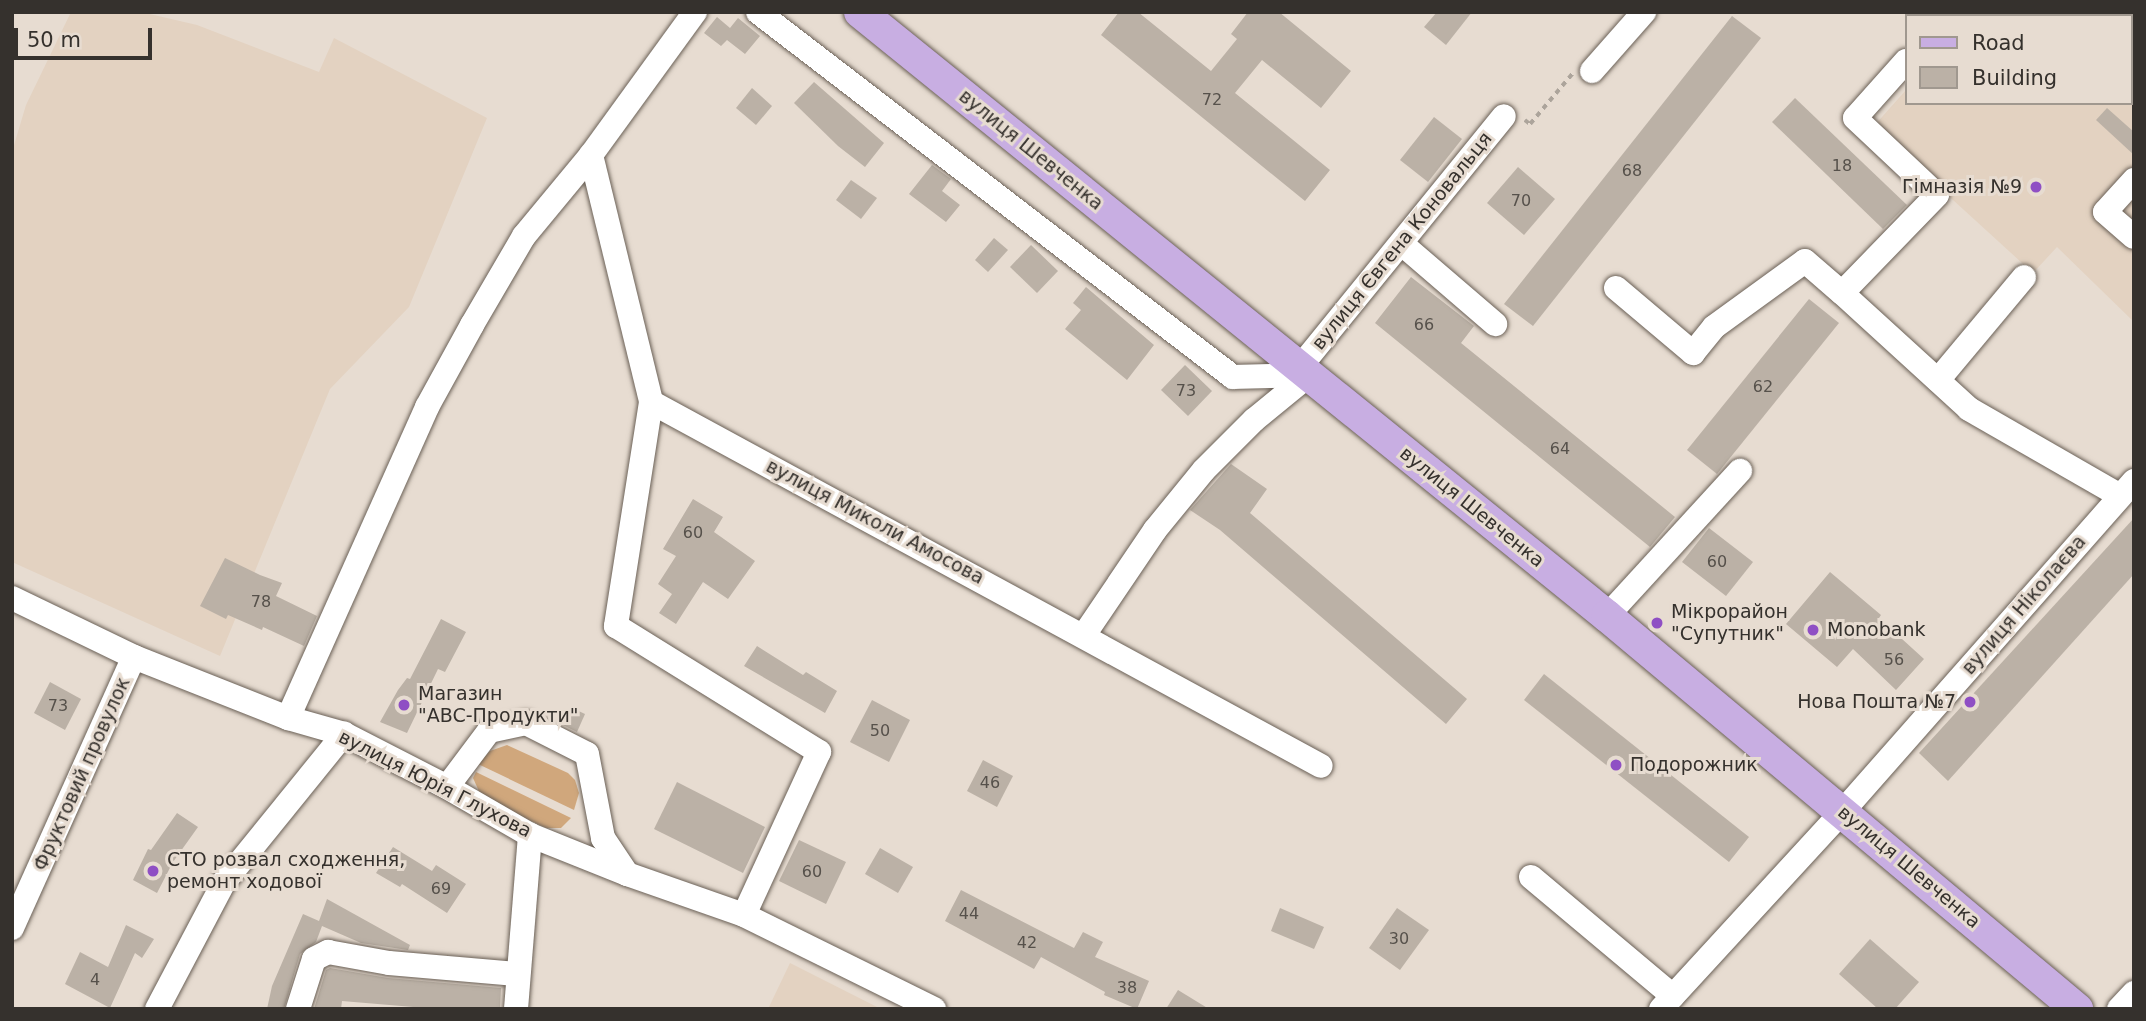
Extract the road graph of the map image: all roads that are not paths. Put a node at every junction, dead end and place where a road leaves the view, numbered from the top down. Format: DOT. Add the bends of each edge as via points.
graph roads {
  1 [pos="695,12"];
  2 [pos="758,12"];
  3 [pos="860,12"];
  4 [pos="1644,12"];
  5 [pos="1904,63"];
  6 [pos="1592,71"];
  7 [pos="1504,116"];
  8 [pos="591,155"];
  9 [pos="2134,180"];
  10 [pos="2134,237"];
  11 [pos="1402,243"];
  12 [pos="2024,277"];
  13 [pos="1616,288"];
  14 [pos="1842,293"];
  15 [pos="1495,324"];
  16 [pos="1304,371"];
  17 [pos="1937,380"];
  18 [pos="651,402"];
  19 [pos="1740,471"];
  20 [pos="2127,488"];
  21 [pos="12,598"];
  22 [pos="1607,616"];
  23 [pos="1084,635"];
  24 [pos="134,657"];
  25 [pos="288,718"];
  26 [pos="344,734"];
  27 [pos="1321,766"];
  28 [pos="447,787"];
  29 [pos="1843,811"];
  30 [pos="530,835"];
  31 [pos="627,874"];
  32 [pos="1531,877"];
  33 [pos="744,915"];
  34 [pos="12,928"];
  35 [pos="517,974"];
  36 [pos="2134,993"];
  37 [pos="1667,1002"];
  38 [pos="157,1009"];
  39 [pos="298,1009"];
  40 [pos="516,1009"];
  41 [pos="934,1009"];
  42 [pos="2077,1009"];
  43 [pos="2119,1009"];
  1 -- 8 [label="street"];
  2 -- 16 [label="street" via="1233,377"];
  3 -- 16 [label="main road, вулиця Шевченка"];
  4 -- 6 [label="street"];
  5 -- 14 [label="street" via="1855,118 1937,195"];
  7 -- 11 [label="street, вулиця Євгена Коновальця"];
  8 -- 18 [label="street"];
  8 -- 25 [label="street" via="524,236 433,396"];
  9 -- 10 [label="street" via="2105,212"];
  11 -- 15 [label="street"];
  11 -- 16 [label="street, вулиця Євгена Коновальця"];
  12 -- 17 [label="street"];
  13 -- 14 [label="street" via="1693,353 1714,327 1805,261"];
  14 -- 17 [label="street"];
  16 -- 22 [label="main road, вулиця Шевченка"];
  16 -- 23 [label="street, вулиця Євгена Коновальця" via="1204,470 1155,530"];
  17 -- 20 [label="street" via="1969,409"];
  18 -- 23 [label="street, вулиця Миколи Амосова"];
  18 -- 33 [label="street" via="615,626 819,752"];
  19 -- 22 [label="street"];
  20 -- 29 [label="street, вулиця Ніколаєва"];
  21 -- 24 [label="street, вулиця Юрія Глухова"];
  22 -- 29 [label="main road, вулиця Шевченка"];
  23 -- 27 [label="street, вулиця Миколи Амосова"];
  24 -- 25 [label="street, вулиця Юрія Глухова"];
  24 -- 34 [label="street, Фруктовий провулок"];
  25 -- 26 [label="street, вулиця Юрія Глухова"];
  26 -- 28 [label="street, вулиця Юрія Глухова"];
  26 -- 38 [label="street" via="224,882"];
  28 -- 30 [label="street, вулиця Юрія Глухова"];
  28 -- 31 [label="street" via="489,731 526,723 587,754 603,838"];
  29 -- 37 [label="street, вулиця Ніколаєва"];
  29 -- 42 [label="main road, вулиця Шевченка"];
  30 -- 31 [label="street, вулиця Юрія Глухова"];
  30 -- 35 [label="street"];
  31 -- 33 [label="street, вулиця Юрія Глухова"];
  32 -- 37 [label="street"];
  33 -- 41 [label="street, вулиця Юрія Глухова"];
  35 -- 39 [label="street" via="328,952 314,960"];
  35 -- 40 [label="street"];
  36 -- 43 [label="street"];
}
